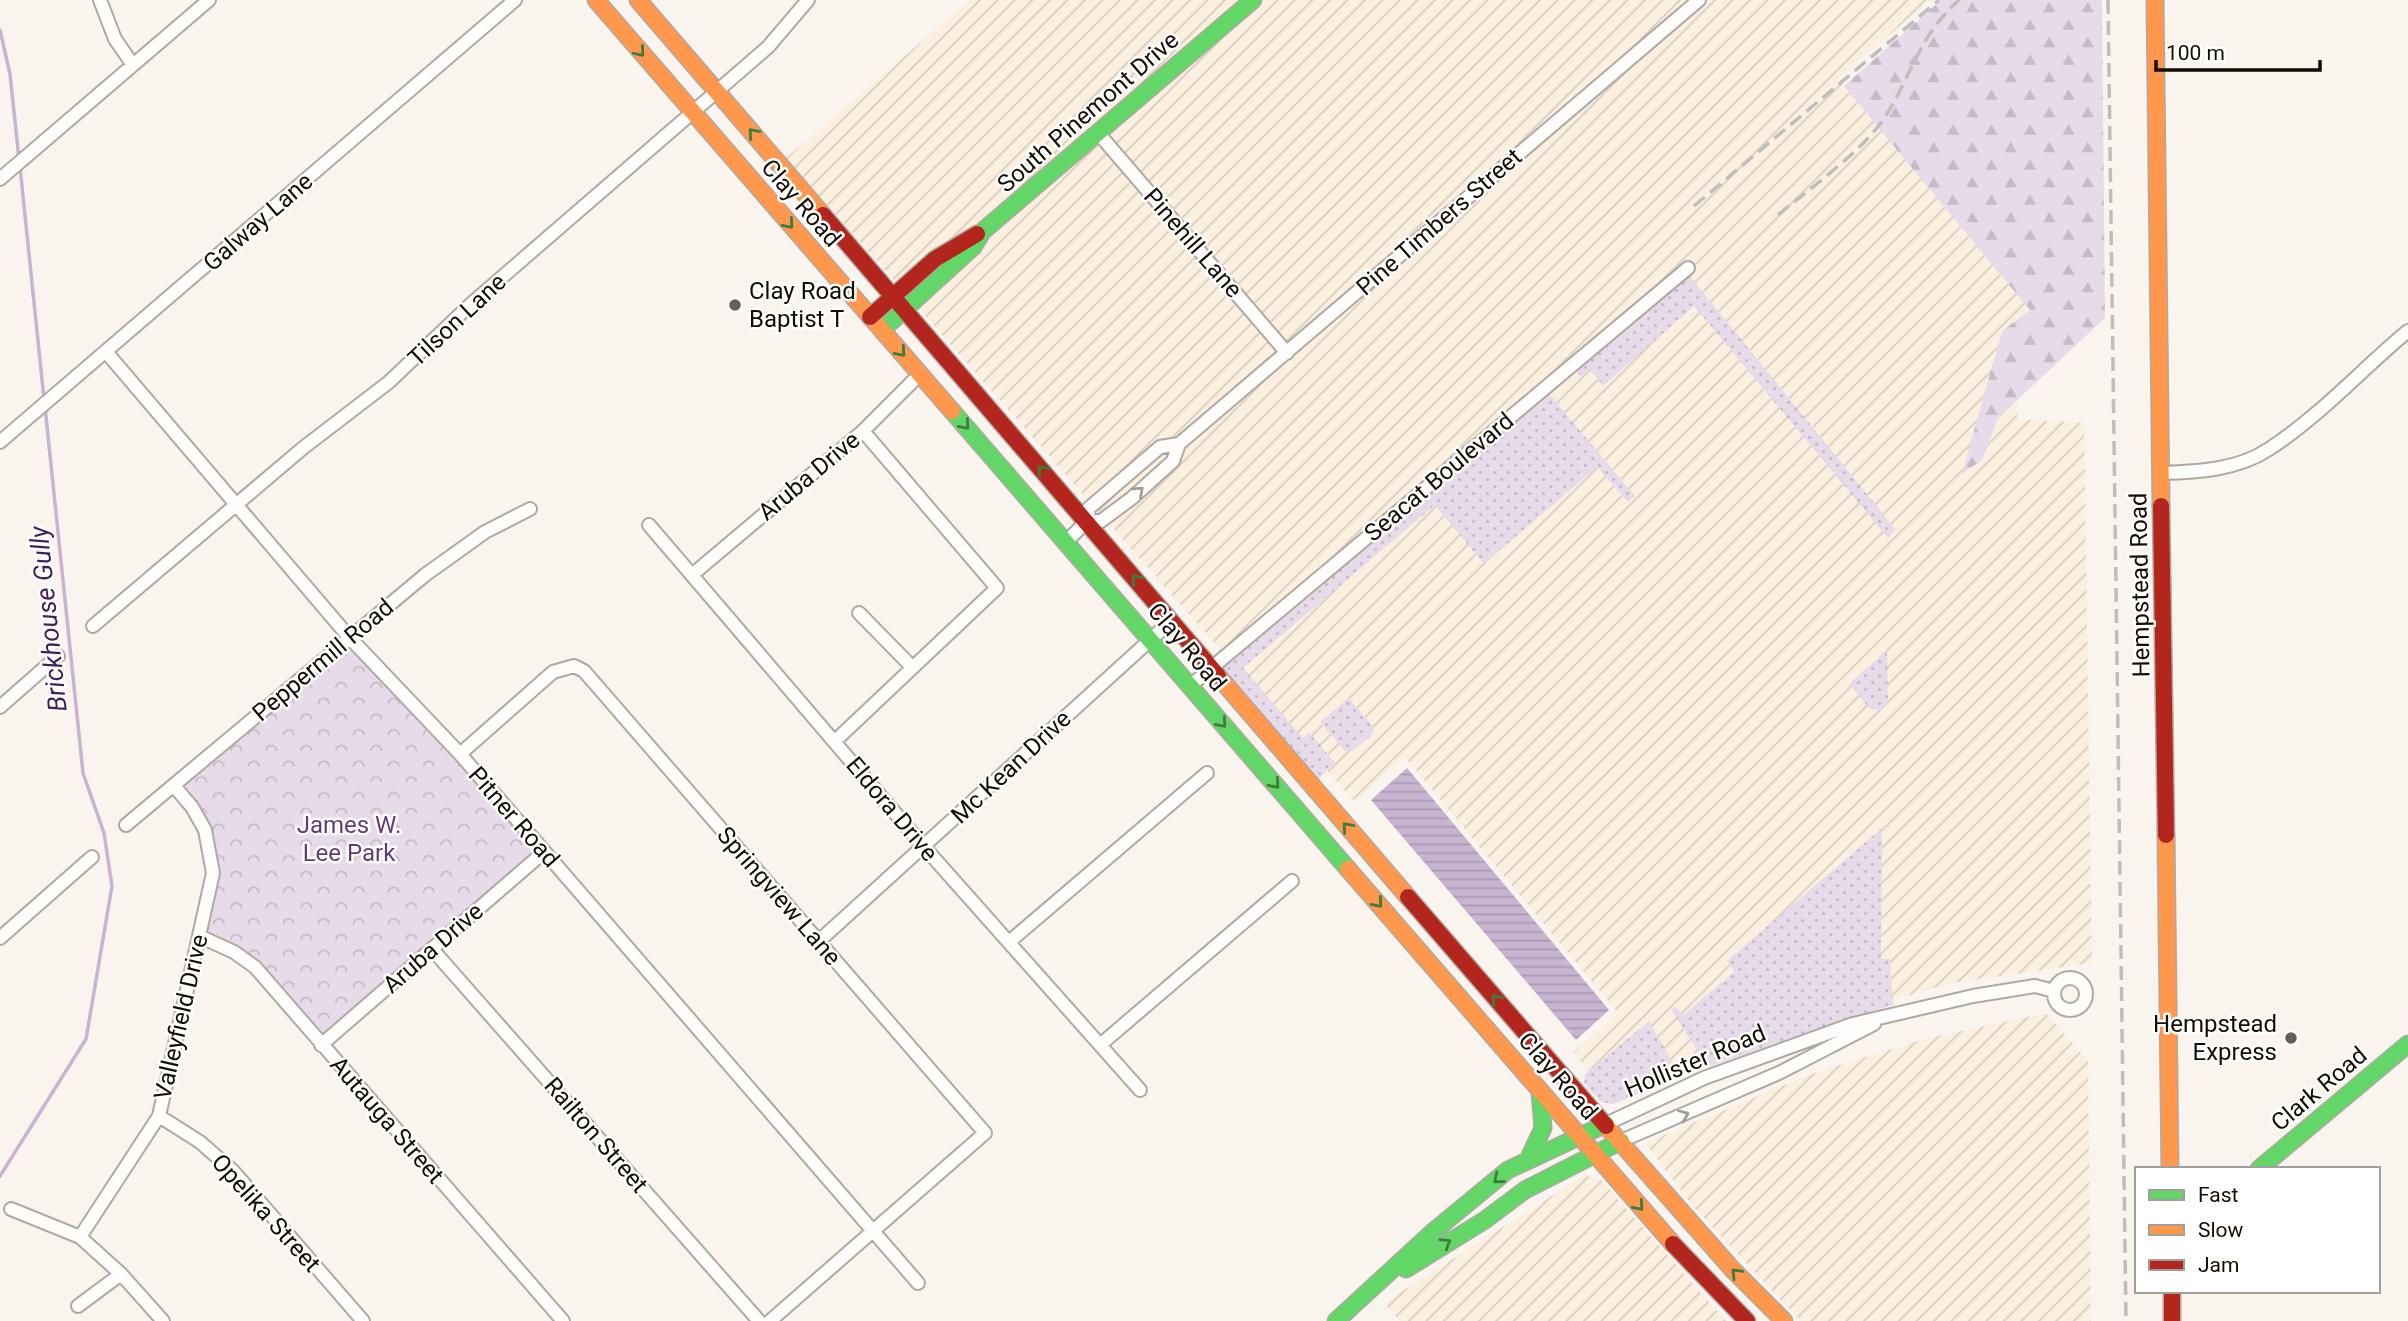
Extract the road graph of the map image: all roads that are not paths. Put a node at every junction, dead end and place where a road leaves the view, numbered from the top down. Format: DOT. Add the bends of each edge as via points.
graph roads {
  1 [pos="100,0"];
  2 [pos="209,0"];
  3 [pos="515,0"];
  4 [pos="596,0"];
  5 [pos="638,0"];
  6 [pos="808,0"];
  7 [pos="1253,0"];
  8 [pos="1699,0"];
  9 [pos="2155,0"];
  10 [pos="133,65"];
  11 [pos="717,92"];
  12 [pos="691,113"];
  13 [pos="1098,134"];
  14 [pos="0,179"];
  15 [pos="984,232"];
  16 [pos="1688,268"];
  17 [pos="893,297"];
  18 [pos="905,311"];
  19 [pos="870,317"];
  20 [pos="882,330"];
  21 [pos="2408,331"];
  22 [pos="107,353"];
  23 [pos="1287,353"];
  24 [pos="920,374"];
  25 [pos="863,431"];
  26 [pos="0,442"];
  27 [pos="1179,444"];
  28 [pos="2161,473"];
  29 [pos="236,504"];
  30 [pos="530,509"];
  31 [pos="1087,521"];
  32 [pos="649,525"];
  33 [pos="1067,541"];
  34 [pos="693,574"];
  35 [pos="859,613"];
  36 [pos="1171,621"];
  37 [pos="93,626"];
  38 [pos="349,637"];
  39 [pos="1150,639"];
  40 [pos="58,656"];
  41 [pos="912,667"];
  42 [pos="1210,668"];
  43 [pos="1190,686"];
  44 [pos="0,706"];
  45 [pos="835,741"];
  46 [pos="460,754"];
  47 [pos="1208,773"];
  48 [pos="174,786"];
  49 [pos="1322,797"];
  50 [pos="1301,815"];
  51 [pos="126,825"];
  52 [pos="925,848"];
  53 [pos="544,852"];
  54 [pos="92,857"];
  55 [pos="1292,881"];
  56 [pos="199,936"];
  57 [pos="0,938"];
  58 [pos="819,941"];
  59 [pos="1009,942"];
  60 [pos="432,949"];
  61 [pos="1477,976"];
  62 [pos="2054,991"];
  63 [pos="1457,994"];
  64 [pos="1884,1019"];
  65 [pos="2408,1044"];
  66 [pos="321,1045"];
  67 [pos="1100,1045"];
  68 [pos="1756,1057"];
  69 [pos="1766,1078"];
  70 [pos="1539,1088"];
  71 [pos="1140,1090"];
  72 [pos="159,1116"];
  73 [pos="1606,1124"];
  74 [pos="1580,1136"];
  75 [pos="1621,1142"];
  76 [pos="1595,1154"];
  77 [pos="1528,1160"];
  78 [pos="2170,1167"];
  79 [pos="2261,1167"];
  80 [pos="1471,1200"];
  81 [pos="11,1209"];
  82 [pos="1485,1220"];
  83 [pos="874,1230"];
  84 [pos="80,1237"];
  85 [pos="121,1274"];
  86 [pos="918,1283"];
  87 [pos="1368,1293"];
  88 [pos="2172,1293"];
  89 [pos="78,1306"];
  90 [pos="163,1321"];
  91 [pos="362,1321"];
  92 [pos="563,1321"];
  93 [pos="759,1321"];
  94 [pos="770,1321"];
  95 [pos="1336,1321"];
  96 [pos="1746,1321"];
  97 [pos="1784,1321"];
  98 [pos="2172,1321"];
  1 -- 10 [label="street" via="114,39"];
  2 -- 10 [label="street"];
  3 -- 22 [label="street, Galway Lane"];
  4 -- 12 [label="main road, Clay Road, one-way"];
  5 -- 11 [label="main road, Clay Road"];
  6 -- 11 [label="street, Tilson Lane" via="768,47"];
  7 -- 13 [label="main road, South Pinemont Drive"];
  8 -- 23 [label="street, Pine Timbers Street"];
  9 -- 28 [label="main road, Hempstead Road"];
  10 -- 14 [label="street"];
  11 -- 12 [label="street, Tilson Lane"];
  17 -- 11 [label="main road, Clay Road, one-way"];
  12 -- 19 [label="main road, Clay Road, one-way"];
  12 -- 29 [label="street, Tilson Lane" via="471,304 389,382"];
  13 -- 15 [label="main road, South Pinemont Drive"];
  13 -- 23 [label="street, Pinehill Lane"];
  15 -- 17 [label="main road, South Pinemont Drive" via="966,238"];
  15 -- 18 [label="main road, South Pinemont Drive"];
  16 -- 42 [label="street, Seacat Boulevard"];
  17 -- 18 [label="main road, Clay Road"];
  17 -- 19 [label="main road, South Pinemont Drive"];
  18 -- 20 [label="main road, South Pinemont Drive"];
  31 -- 18 [label="main road, Clay Road, one-way"];
  19 -- 20 [label="main road, Clay Road"];
  20 -- 24 [label="main road, Clay Road, one-way"];
  21 -- 28 [label="street" via="2268,450 2232,465"];
  22 -- 26 [label="street, Galway Lane"];
  22 -- 29 [label="street, Pitner Road"];
  23 -- 27 [label="street, Pine Timbers Street"];
  24 -- 25 [label="street, Aruba Drive"];
  24 -- 33 [label="main road, Clay Road, one-way"];
  25 -- 34 [label="street, Aruba Drive"];
  25 -- 41 [label="street" via="997,588"];
  31 -- 27 [label="street, Pine Timbers Street, one-way" via="1101,521 1132,498 1172,461"];
  27 -- 31 [label="street, Pine Timbers Street" via="1160,447 1089,508"];
  28 -- 78 [label="main road, Hempstead Road"];
  29 -- 37 [label="street, Tilson Lane"];
  29 -- 38 [label="street, Pitner Road"];
  30 -- 38 [label="street, Peppermill Road" via="465,547"];
  31 -- 33 [label="street, Pine Timbers Street"];
  36 -- 31 [label="main road, Clay Road, one-way"];
  32 -- 34 [label="street, Eldora Drive"];
  33 -- 39 [label="main road, Clay Road"];
  34 -- 45 [label="street, Eldora Drive"];
  35 -- 41 [label="street"];
  36 -- 39 [label="street, Mc Kean Drive"];
  36 -- 42 [label="main road, Clay Road"];
  38 -- 46 [label="street, Pitner Road"];
  38 -- 48 [label="street, Peppermill Road"];
  39 -- 43 [label="main road, Clay Road"];
  39 -- 52 [label="street, Mc Kean Drive"];
  40 -- 44 [label="street"];
  41 -- 45 [label="street"];
  42 -- 43 [label="street, Seacat Boulevard"];
  42 -- 49 [label="main road, Clay Road"];
  43 -- 50 [label="main road, Clay Road, one-way"];
  45 -- 52 [label="street, Eldora Drive"];
  46 -- 53 [label="street, Pitner Road"];
  46 -- 58 [label="street, Springview Lane" via="553,672 569,666 584,671"];
  47 -- 59 [label="street"];
  48 -- 51 [label="street, Peppermill Road"];
  48 -- 56 [label="street, Valleyfield Drive" via="205,830 212,857 213,873"];
  49 -- 50 [label="main road"];
  61 -- 49 [label="main road, Clay Road, one-way"];
  50 -- 63 [label="main road, Clay Road, one-way"];
  52 -- 58 [label="street, Mc Kean Drive"];
  52 -- 59 [label="street, Eldora Drive"];
  53 -- 60 [label="street, Aruba Drive"];
  53 -- 83 [label="street, Pitner Road"];
  54 -- 57 [label="street"];
  55 -- 67 [label="street"];
  56 -- 66 [label="street, Autauga Street" via="255,967"];
  56 -- 72 [label="street, Valleyfield Drive"];
  58 -- 83 [label="street, Springview Lane" via="985,1133"];
  59 -- 67 [label="street, Eldora Drive"];
  60 -- 66 [label="street, Aruba Drive"];
  60 -- 93 [label="street, Railton Street"];
  61 -- 63 [label="main road"];
  73 -- 61 [label="main road, Clay Road, one-way"];
  62 -- 64 [label="street, Hollister Road" via="2035,986 1973,996"];
  63 -- 70 [label="main road, Clay Road"];
  64 -- 68 [label="street, Hollister Road" via="1853,1024"];
  64 -- 69 [label="street, Hollister Road"];
  65 -- 79 [label="main road, Clark Road"];
  66 -- 92 [label="street, Autauga Street"];
  67 -- 71 [label="street, Eldora Drive"];
  68 -- 69 [label="street"];
  68 -- 73 [label="street, Hollister Road"];
  75 -- 69 [label="street, Hollister Road, one-way"];
  70 -- 74 [label="main road, Clay Road"];
  70 -- 77 [label="main road" via="1545,1126"];
  72 -- 84 [label="street, Valleyfield Drive"];
  72 -- 91 [label="street, Opelika Street" via="200,1142 233,1171"];
  73 -- 74 [label="main road, Hollister Road"];
  73 -- 75 [label="main road, Clay Road"];
  74 -- 76 [label="main road, Clay Road"];
  74 -- 77 [label="main road, Hollister Road"];
  75 -- 76 [label="main road, Hollister Road"];
  97 -- 75 [label="main road, Clay Road, one-way"];
  76 -- 82 [label="main road, Hollister Road" via="1525,1190"];
  76 -- 96 [label="main road, Clay Road, one-way"];
  77 -- 80 [label="main road, Hollister Road, one-way"];
  80 -- 82 [label="main road"];
  80 -- 87 [label="main road, Hollister Road"];
  81 -- 84 [label="street"];
  87 -- 82 [label="main road, Hollister Road, one-way"];
  83 -- 86 [label="street, Pitner Road"];
  83 -- 94 [label="street"];
  84 -- 85 [label="street"];
  85 -- 89 [label="street"];
  85 -- 90 [label="street"];
  87 -- 95 [label="main road, Hollister Road"];
  88 -- 98 [label="main road"];
}
